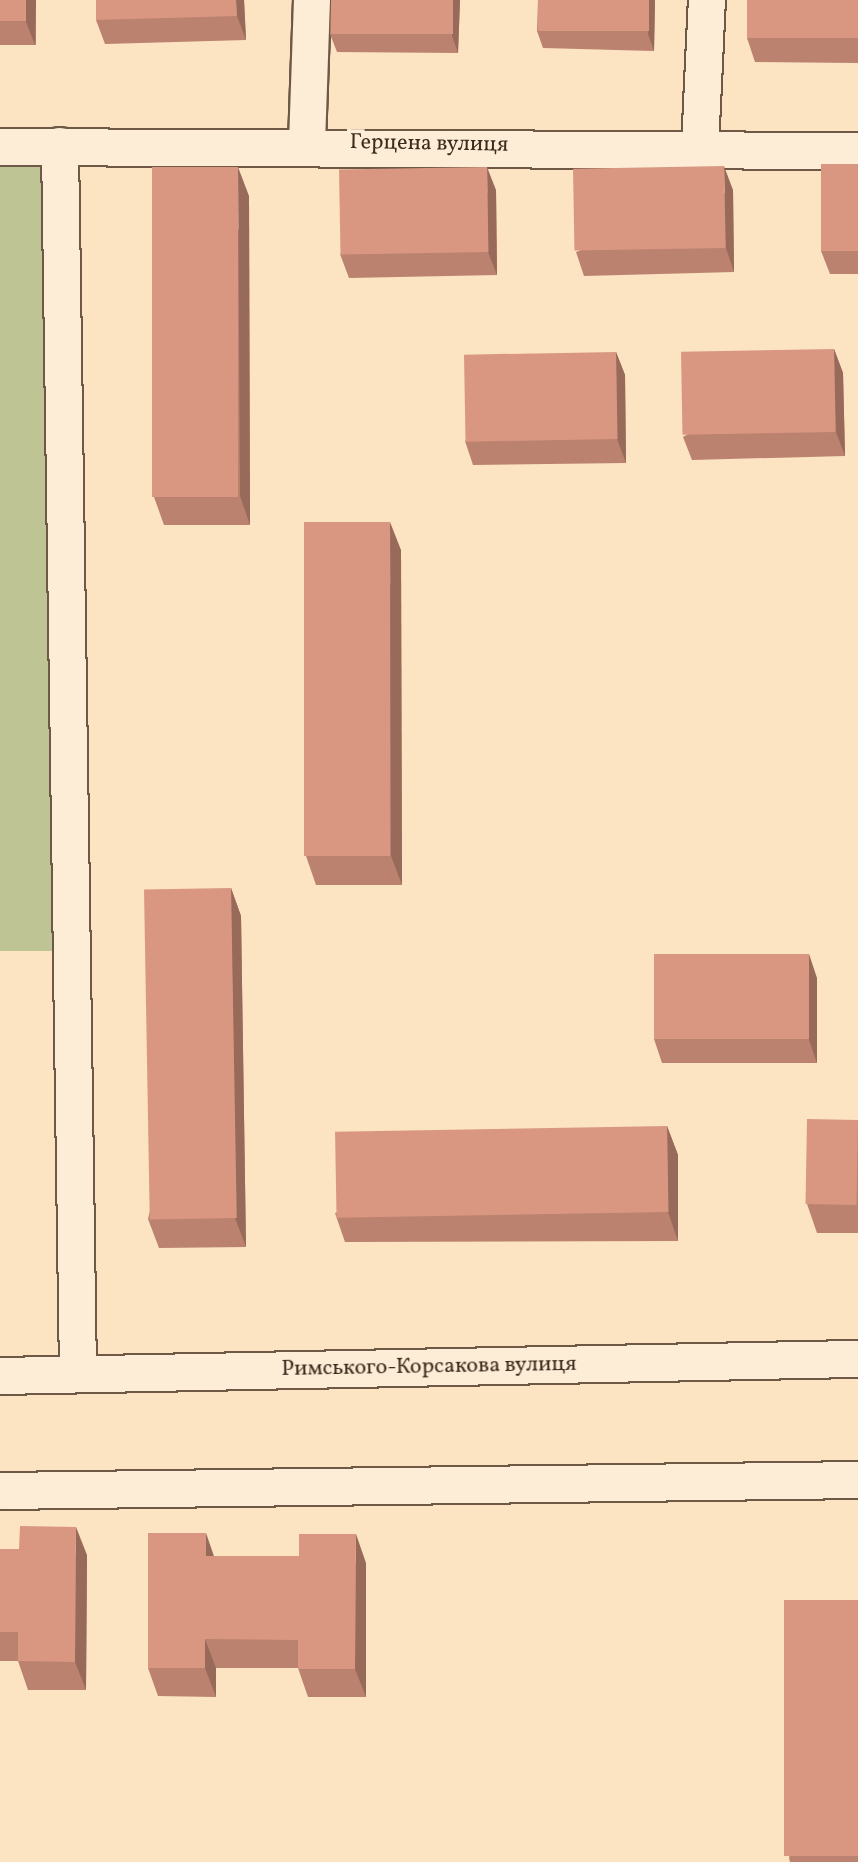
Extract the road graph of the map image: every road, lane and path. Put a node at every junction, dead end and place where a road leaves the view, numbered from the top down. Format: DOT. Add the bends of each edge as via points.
graph roads {
  1 [pos="312,0"];
  2 [pos="707,0"];
  3 [pos="307,143"];
  4 [pos="60,146"];
  5 [pos="0,147"];
  6 [pos="700,147"];
  7 [pos="858,151"];
  8 [pos="858,1359"];
  9 [pos="78,1374"];
  10 [pos="0,1376"];
  11 [pos="858,1480"];
  12 [pos="0,1491"];
  1 -- 3 [label="street"];
  2 -- 6 [label="street"];
  3 -- 4 [label="street, Герцена вулиця"];
  3 -- 6 [label="street, Герцена вулиця"];
  4 -- 5 [label="street, Герцена вулиця"];
  4 -- 9 [label="street"];
  6 -- 7 [label="street, Герцена вулиця"];
  8 -- 9 [label="street, Римського-Корсакова вулиця"];
  9 -- 10 [label="street, Римського-Корсакова вулиця"];
  11 -- 12 [label="street"];
}
